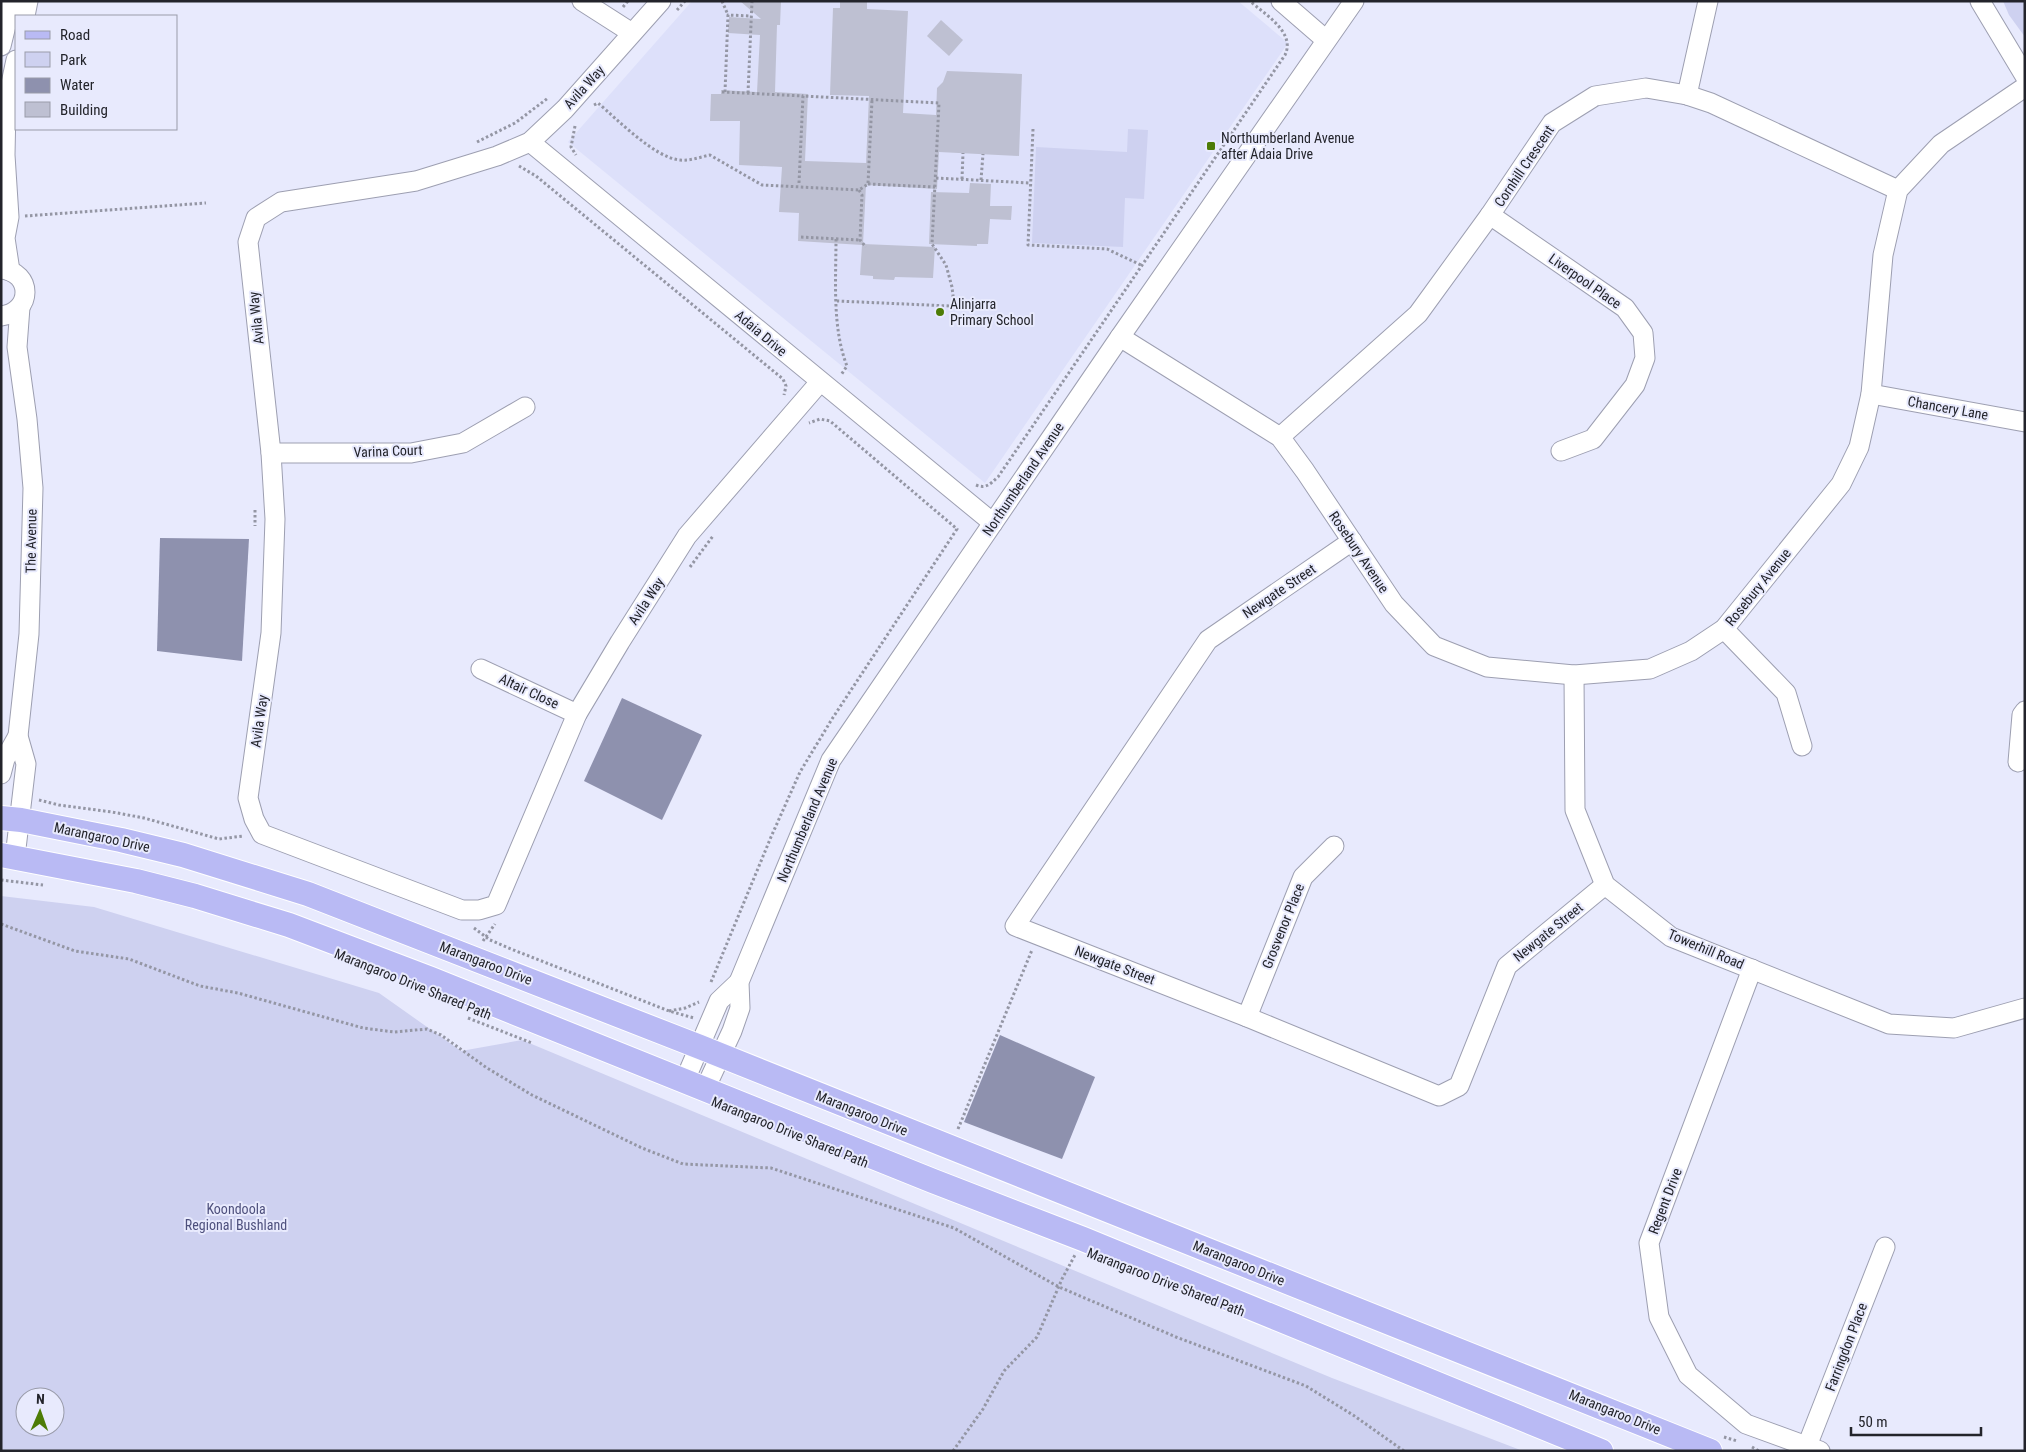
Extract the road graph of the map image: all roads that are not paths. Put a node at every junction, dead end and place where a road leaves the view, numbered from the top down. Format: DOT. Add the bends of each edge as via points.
graph roads {
  1 [pos="12,1"];
  2 [pos="28,1"];
  3 [pos="582,1"];
  4 [pos="661,1"];
  5 [pos="1281,1"];
  6 [pos="1354,1"];
  7 [pos="1708,1"];
  8 [pos="1980,1"];
  9 [pos="25,15"];
  10 [pos="632,33"];
  11 [pos="1326,40"];
  12 [pos="1,46"];
  13 [pos="15,65"];
  14 [pos="2025,76"];
  15 [pos="2025,87"];
  16 [pos="1687,95"];
  17 [pos="530,142"];
  18 [pos="1898,190"];
  19 [pos="1490,215"];
  20 [pos="6,270"];
  21 [pos="20,307"];
  22 [pos="1,316"];
  23 [pos="1120,337"];
  24 [pos="17,347"];
  25 [pos="820,382"];
  26 [pos="1871,394"];
  27 [pos="525,407"];
  28 [pos="2025,422"];
  29 [pos="1280,437"];
  30 [pos="1562,452"];
  31 [pos="271,453"];
  32 [pos="993,523"];
  33 [pos="1352,541"];
  34 [pos="1724,629"];
  35 [pos="482,669"];
  36 [pos="1574,675"];
  37 [pos="2025,711"];
  38 [pos="577,714"];
  39 [pos="18,736"];
  40 [pos="1802,746"];
  41 [pos="2018,762"];
  42 [pos="1,774"];
  43 [pos="15,813"];
  44 [pos="1334,846"];
  45 [pos="8,856"];
  46 [pos="1605,885"];
  47 [pos="1752,969"];
  48 [pos="739,982"];
  49 [pos="2025,1008"];
  50 [pos="1247,1017"];
  51 [pos="710,1051"];
  52 [pos="695,1084"];
  53 [pos="1885,1247"];
  54 [pos="1604,1408"];
  55 [pos="1813,1448"];
  56 [pos="1601,1451"];
  57 [pos="1678,1451"];
  58 [pos="1710,1451"];
  1 -- 12 [label="street"];
  2 -- 9 [label="street"];
  3 -- 10 [label="street"];
  4 -- 10 [label="street, Avila Way"];
  5 -- 11 [label="street"];
  6 -- 11 [label="street, Northumberland Avenue"];
  7 -- 16 [label="street"];
  8 -- 14 [label="street"];
  10 -- 17 [label="street, Avila Way" via="565,109"];
  11 -- 23 [label="street, Northumberland Avenue"];
  13 -- 20 [label="street" via="6,106 9,218 5,238"];
  15 -- 18 [label="street, Rosebury Avenue" via="1941,144"];
  16 -- 18 [label="street, Cornhill Crescent" via="1711,103"];
  16 -- 19 [label="street, Cornhill Crescent" via="1646,88 1595,96 1552,123"];
  17 -- 25 [label="street, Adaia Drive"];
  17 -- 31 [label="street, Avila Way" via="497,156 416,181 281,202 256,218 248,242"];
  18 -- 26 [label="street, Rosebury Avenue" via="1882,255"];
  19 -- 29 [label="street, Cornhill Crescent" via="1418,314"];
  19 -- 30 [label="street, Liverpool Place" via="1625,308 1643,333 1645,358 1635,385 1593,439"];
  20 -- 21 [label="street, The Avenue" via="24,286"];
  21 -- 22 [label="street"];
  21 -- 24 [label="street, The Avenue"];
  22 -- 24 [label="street, The Avenue"];
  23 -- 29 [label="street, Rosebury Avenue"];
  23 -- 32 [label="street, Northumberland Avenue"];
  24 -- 39 [label="street, The Avenue" via="33,488 29,634"];
  25 -- 32 [label="street, Adaia Drive"];
  25 -- 38 [label="street, Avila Way" via="687,536"];
  26 -- 28 [label="street, Chancery Lane"];
  26 -- 34 [label="street, Rosebury Avenue" via="1859,447 1841,484"];
  27 -- 31 [label="street, Varina Court" via="463,443 411,454"];
  29 -- 33 [label="street, Rosebury Avenue"];
  31 -- 38 [label="street, Avila Way" via="275,519 271,633 248,798 262,834 462,910 496,905"];
  32 -- 48 [label="street, Northumberland Avenue" via="831,760"];
  33 -- 36 [label="street, Rosebury Avenue" via="1394,604 1434,646 1487,667"];
  33 -- 50 [label="street, Newgate Street" via="1208,640 1015,926"];
  34 -- 36 [label="street, Rosebury Avenue" via="1690,651 1650,669"];
  34 -- 40 [label="street" via="1786,693"];
  35 -- 38 [label="street, Altair Close"];
  36 -- 46 [label="street, Towerhill Road" via="1575,810"];
  37 -- 41 [label="street"];
  39 -- 42 [label="street, The Avenue"];
  39 -- 43 [label="street, The Avenue" via="26,764"];
  43 -- 45 [label="street, The Avenue"];
  43 -- 51 [label="main road, Marangaroo Drive" via="247,874 308,894"];
  44 -- 50 [label="street, Grosvenor Place" via="1303,877"];
  45 -- 52 [label="main road" via="136,881 289,925 459,1002"];
  46 -- 47 [label="street, Towerhill Road" via="1671,937"];
  46 -- 50 [label="street, Newgate Street" via="1506,966 1459,1086 1439,1096"];
  47 -- 49 [label="street, Towerhill Road" via="1889,1024 1954,1028"];
  47 -- 55 [label="street, Regent Drive" via="1649,1243 1659,1317 1688,1375 1746,1424"];
  48 -- 51 [label="street, Northumberland Avenue" via="720,1000 710,1024"];
  48 -- 51 [label="street, Northumberland Avenue" via="740,1008 732,1031"];
  51 -- 52 [label="street, Northumberland Avenue"];
  51 -- 54 [label="main road, Marangaroo Drive"];
  52 -- 56 [label="main road" via="1078,1249"];
  53 -- 55 [label="street, Farringdon Place"];
  54 -- 57 [label="main road"];
  54 -- 58 [label="main road, Marangaroo Drive"];
}
